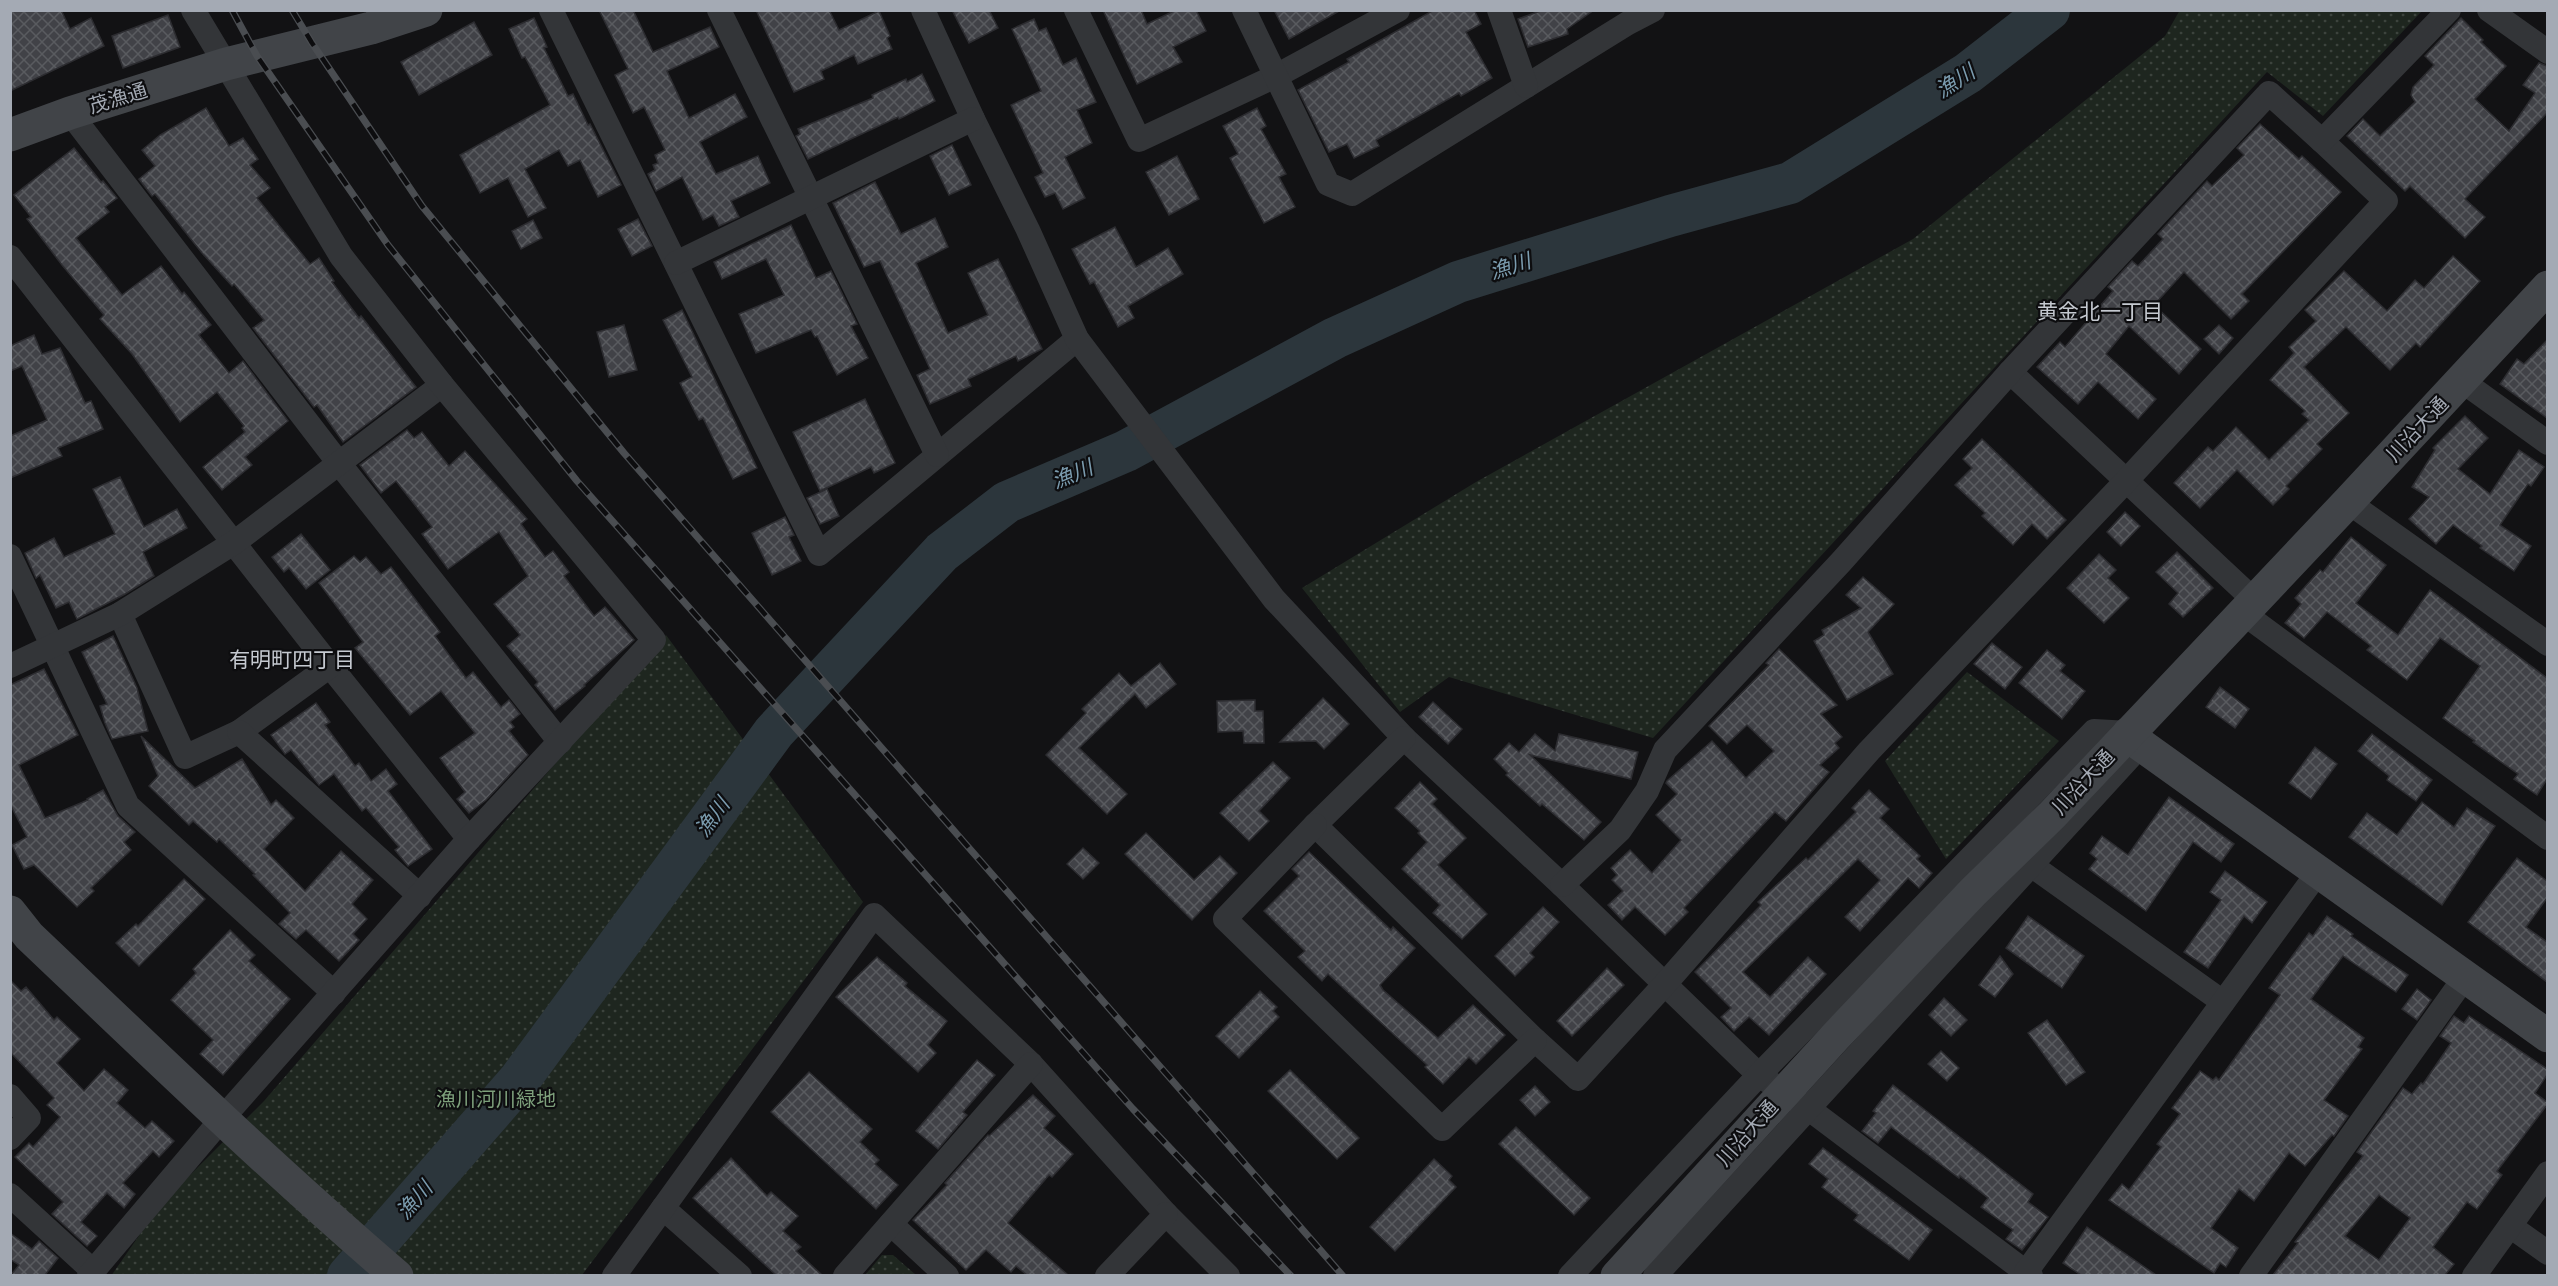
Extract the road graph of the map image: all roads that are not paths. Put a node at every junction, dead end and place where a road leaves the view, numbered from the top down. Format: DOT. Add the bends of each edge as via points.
graph roads {
  1 [pos="193,10"];
  2 [pos="426,10"];
  3 [pos="551,10"];
  4 [pos="719,10"];
  5 [pos="923,10"];
  6 [pos="1076,10"];
  7 [pos="1244,10"];
  8 [pos="1398,10"];
  9 [pos="1499,10"];
  10 [pos="1653,10"];
  11 [pos="2449,10"];
  12 [pos="2489,10"];
  13 [pos="366,19"];
  14 [pos="2547,52"];
  15 [pos="226,64"];
  16 [pos="1276,76"];
  17 [pos="1526,86"];
  18 [pos="70,113"];
  19 [pos="973,119"];
  20 [pos="10,135"];
  21 [pos="2322,141"];
  22 [pos="812,197"];
  23 [pos="10,256"];
  24 [pos="676,263"];
  25 [pos="2547,287"];
  26 [pos="1077,339"];
  27 [pos="2010,372"];
  28 [pos="2462,381"];
  29 [pos="442,385"];
  30 [pos="2547,443"];
  31 [pos="937,455"];
  32 [pos="338,462"];
  33 [pos="2127,480"];
  34 [pos="2348,502"];
  35 [pos="235,542"];
  36 [pos="10,556"];
  37 [pos="2249,607"];
  38 [pos="120,614"];
  39 [pos="2547,644"];
  40 [pos="51,646"];
  41 [pos="10,666"];
  42 [pos="330,666"];
  43 [pos="239,732"];
  44 [pos="1404,738"];
  45 [pos="2135,739"];
  46 [pos="560,742"];
  47 [pos="1315,825"];
  48 [pos="2547,838"];
  49 [pos="469,840"];
  50 [pos="2031,865"];
  51 [pos="2319,871"];
  52 [pos="1562,885"];
  53 [pos="420,896"];
  54 [pos="10,912"];
  55 [pos="2466,977"];
  56 [pos="1665,984"];
  57 [pos="334,993"];
  58 [pos="2223,1002"];
  59 [pos="2547,1036"];
  60 [pos="1534,1040"];
  61 [pos="1031,1064"];
  62 [pos="1759,1075"];
  63 [pos="10,1096"];
  64 [pos="1809,1108"];
  65 [pos="222,1120"];
  66 [pos="10,1138"];
  67 [pos="2547,1173"];
  68 [pos="10,1195"];
  69 [pos="663,1208"];
  70 [pos="1166,1214"];
  71 [pos="891,1224"];
  72 [pos="2510,1226"];
  73 [pos="2547,1253"];
  74 [pos="91,1273"];
  75 [pos="2029,1274"];
  76 [pos="397,1275"];
  77 [pos="614,1275"];
  78 [pos="740,1275"];
  79 [pos="845,1275"];
  80 [pos="947,1275"];
  81 [pos="1107,1275"];
  82 [pos="1228,1275"];
  83 [pos="1570,1275"];
  84 [pos="1617,1275"];
  85 [pos="1655,1275"];
  86 [pos="2251,1275"];
  87 [pos="2474,1275"];
  1 -- 15 [label="street"];
  2 -- 13 [label="street, 茂漁通"];
  3 -- 24 [label="street"];
  4 -- 22 [label="street"];
  5 -- 19 [label="street"];
  6 -- 16 [label="street" via="1139,140"];
  7 -- 16 [label="street"];
  8 -- 16 [label="street"];
  9 -- 17 [label="street"];
  10 -- 17 [label="street"];
  11 -- 21 [label="street"];
  12 -- 14 [label="street"];
  13 -- 15 [label="street, 茂漁通"];
  15 -- 18 [label="street, 茂漁通"];
  15 -- 29 [label="street" via="341,256"];
  16 -- 17 [label="street" via="1328,184 1352,194"];
  18 -- 20 [label="street, 茂漁通"];
  18 -- 32 [label="street"];
  19 -- 22 [label="street"];
  19 -- 26 [label="street"];
  21 -- 27 [label="street" via="2269,93"];
  21 -- 33 [label="street" via="2386,201"];
  22 -- 24 [label="street"];
  22 -- 31 [label="street"];
  23 -- 35 [label="street"];
  24 -- 31 [label="street" via="819,554"];
  25 -- 28 [label="street, 川沿大通"];
  26 -- 31 [label="street"];
  26 -- 44 [label="street" via="1274,599"];
  27 -- 33 [label="street"];
  27 -- 52 [label="street" via="1841,562 1665,750 1647,791 1620,830"];
  28 -- 30 [label="street"];
  28 -- 34 [label="street, 川沿大通"];
  29 -- 32 [label="street"];
  29 -- 46 [label="street" via="654,640"];
  32 -- 35 [label="street"];
  32 -- 46 [label="street"];
  33 -- 37 [label="street"];
  33 -- 56 [label="street" via="1869,751"];
  34 -- 37 [label="street, 川沿大通"];
  34 -- 39 [label="street"];
  35 -- 38 [label="street"];
  35 -- 42 [label="street"];
  36 -- 40 [label="street"];
  37 -- 45 [label="street, 川沿大通"];
  37 -- 48 [label="street"];
  38 -- 40 [label="street"];
  38 -- 43 [label="street" via="185,757"];
  40 -- 41 [label="street"];
  40 -- 57 [label="street" via="128,806"];
  42 -- 43 [label="street"];
  42 -- 49 [label="street"];
  43 -- 53 [label="street"];
  44 -- 47 [label="street"];
  44 -- 52 [label="street"];
  45 -- 50 [label="street"];
  45 -- 51 [label="street"];
  45 -- 62 [label="street" via="2094,731"];
  45 -- 84 [label="street, 川沿大通" via="1973,892"];
  46 -- 49 [label="street"];
  47 -- 60 [label="street"];
  47 -- 60 [label="street" via="1225,920 1442,1129"];
  49 -- 53 [label="street"];
  50 -- 58 [label="street"];
  50 -- 64 [label="street"];
  51 -- 55 [label="street"];
  51 -- 58 [label="street"];
  52 -- 56 [label="street"];
  53 -- 57 [label="street"];
  54 -- 65 [label="street" via="29,936"];
  55 -- 59 [label="street"];
  55 -- 86 [label="street"];
  56 -- 60 [label="street" via="1578,1079"];
  56 -- 62 [label="street"];
  57 -- 65 [label="street"];
  58 -- 75 [label="street"];
  61 -- 69 [label="street" via="873,915"];
  61 -- 70 [label="street"];
  61 -- 71 [label="street"];
  62 -- 64 [label="street"];
  62 -- 83 [label="street"];
  63 -- 66 [label="street" via="29,1118"];
  64 -- 75 [label="street"];
  64 -- 85 [label="street"];
  65 -- 74 [label="street"];
  65 -- 76 [label="street"];
  67 -- 72 [label="street"];
  68 -- 74 [label="street"];
  69 -- 77 [label="street"];
  69 -- 78 [label="street"];
  70 -- 81 [label="street"];
  70 -- 82 [label="street"];
  71 -- 79 [label="street"];
  71 -- 80 [label="street"];
  72 -- 73 [label="street"];
  72 -- 87 [label="street"];
}
